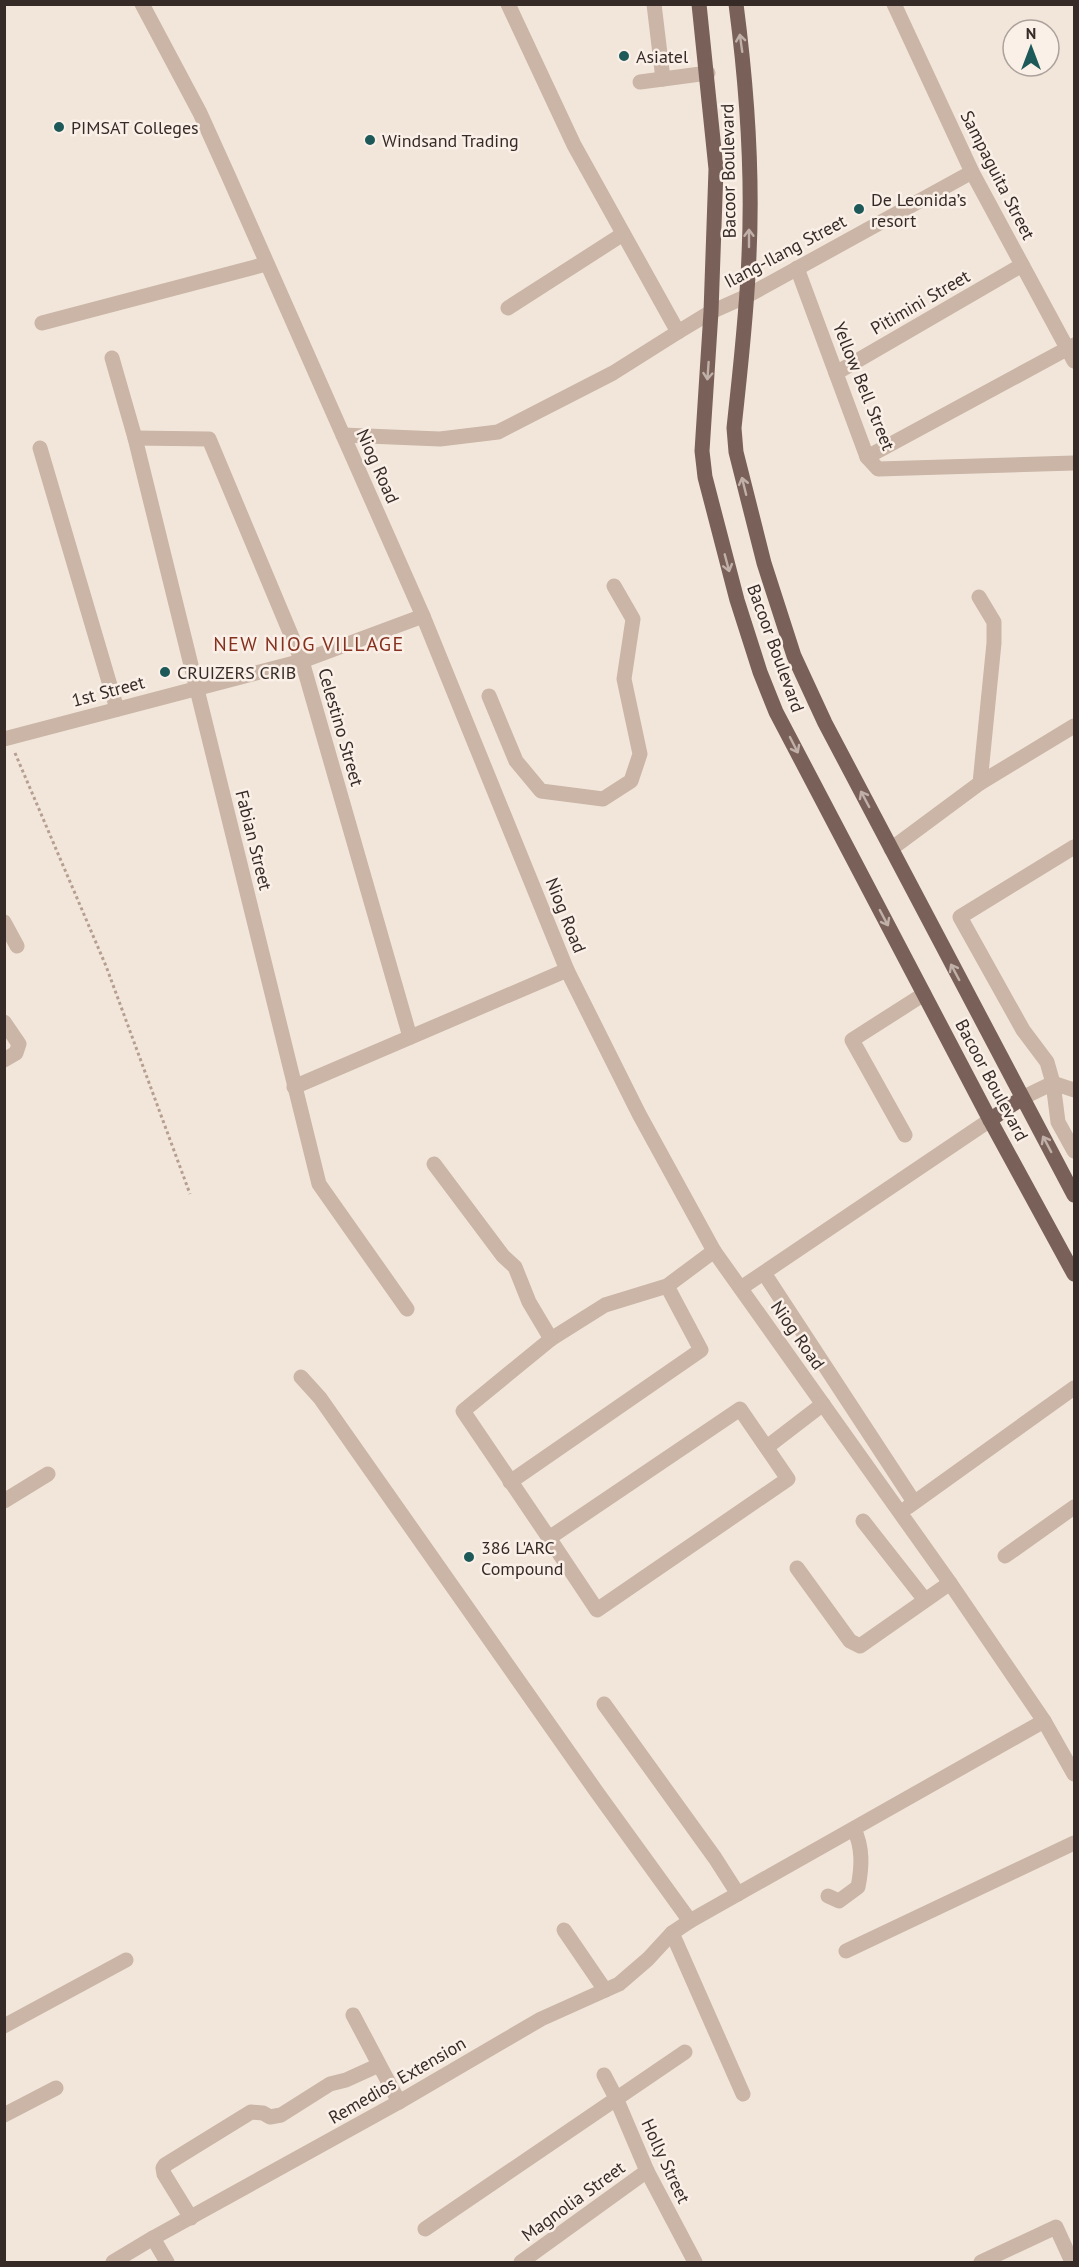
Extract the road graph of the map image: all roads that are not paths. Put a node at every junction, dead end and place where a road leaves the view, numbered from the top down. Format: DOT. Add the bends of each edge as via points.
graph roads {
  1 [pos="142,4"];
  2 [pos="508,4"];
  3 [pos="654,4"];
  4 [pos="699,4"];
  5 [pos="736,4"];
  6 [pos="894,4"];
  7 [pos="708,73"];
  8 [pos="663,79"];
  9 [pos="640,82"];
  10 [pos="972,172"];
  11 [pos="623,234"];
  12 [pos="266,264"];
  13 [pos="1022,265"];
  14 [pos="797,268"];
  15 [pos="747,296"];
  16 [pos="508,308"];
  17 [pos="711,312"];
  18 [pos="42,323"];
  19 [pos="678,332"];
  20 [pos="1072,351"];
  21 [pos="112,358"];
  22 [pos="837,373"];
  23 [pos="343,435"];
  24 [pos="135,438"];
  25 [pos="40,448"];
  26 [pos="867,457"];
  27 [pos="1074,463"];
  28 [pos="614,586"];
  29 [pos="980,597"];
  30 [pos="423,616"];
  31 [pos="302,661"];
  32 [pos="196,689"];
  33 [pos="489,696"];
  34 [pos="117,709"];
  35 [pos="1074,726"];
  36 [pos="6,738"];
  37 [pos="980,783"];
  38 [pos="1074,847"];
  39 [pos="891,849"];
  40 [pos="4,922"];
  41 [pos="17,946"];
  42 [pos="567,970"];
  43 [pos="924,994"];
  44 [pos="4,1022"];
  45 [pos="411,1037"];
  46 [pos="4,1060"];
  47 [pos="1053,1083"];
  48 [pos="294,1087"];
  49 [pos="1074,1090"];
  50 [pos="1022,1098"];
  51 [pos="990,1120"];
  52 [pos="905,1135"];
  53 [pos="1074,1151"];
  54 [pos="434,1164"];
  55 [pos="1074,1195"];
  56 [pos="714,1251"];
  57 [pos="764,1273"];
  58 [pos="1074,1274"];
  59 [pos="667,1286"];
  60 [pos="741,1288"];
  61 [pos="406,1309"];
  62 [pos="551,1339"];
  63 [pos="301,1377"];
  64 [pos="1074,1388"];
  65 [pos="823,1404"];
  66 [pos="767,1447"];
  67 [pos="48,1474"];
  68 [pos="510,1482"];
  69 [pos="4,1501"];
  70 [pos="914,1502"];
  71 [pos="1074,1507"];
  72 [pos="900,1512"];
  73 [pos="863,1521"];
  74 [pos="549,1538"];
  75 [pos="1005,1556"];
  76 [pos="797,1568"];
  77 [pos="950,1583"];
  78 [pos="925,1600"];
  79 [pos="604,1704"];
  80 [pos="1044,1721"];
  81 [pos="1074,1774"];
  82 [pos="854,1829"];
  83 [pos="1074,1843"];
  84 [pos="738,1894"];
  85 [pos="828,1896"];
  86 [pos="690,1921"];
  87 [pos="564,1930"];
  88 [pos="672,1933"];
  89 [pos="846,1952"];
  90 [pos="126,1960"];
  91 [pos="605,1990"];
  92 [pos="353,2015"];
  93 [pos="4,2025"];
  94 [pos="685,2052"];
  95 [pos="379,2065"];
  96 [pos="604,2075"];
  97 [pos="56,2088"];
  98 [pos="743,2094"];
  99 [pos="616,2098"];
  100 [pos="399,2102"];
  101 [pos="4,2115"];
  102 [pos="647,2171"];
  103 [pos="191,2218"];
  104 [pos="425,2229"];
  105 [pos="153,2238"];
  106 [pos="987,2261"];
  107 [pos="113,2262"];
  108 [pos="167,2262"];
  109 [pos="522,2262"];
  110 [pos="695,2262"];
  111 [pos="1072,2262"];
  1 -- 12 [label="street, Niog Road" via="200,113"];
  2 -- 11 [label="street" via="574,145"];
  3 -- 8 [label="street"];
  4 -- 7 [label="main road, Bacoor Boulevard"];
  15 -- 5 [label="main road, Bacoor Boulevard, one-way" via="750,169 745,69"];
  6 -- 10 [label="street, Sampaguita Street"];
  7 -- 8 [label="street"];
  7 -- 17 [label="main road, Bacoor Boulevard" via="716,169"];
  8 -- 9 [label="street"];
  10 -- 13 [label="street, Sampaguita Street"];
  10 -- 14 [label="street, Ilang-Ilang Street"];
  11 -- 16 [label="street"];
  11 -- 19 [label="street"];
  12 -- 18 [label="street"];
  12 -- 23 [label="street, Niog Road"];
  13 -- 20 [label="street, Sampaguita Street"];
  13 -- 22 [label="street, Pitimini Street"];
  14 -- 15 [label="street, Ilang-Ilang Street"];
  14 -- 22 [label="street, Yellow Bell Street"];
  15 -- 17 [label="street, Ilang-Ilang Street"];
  39 -- 15 [label="main road, Bacoor Boulevard, one-way" via="794,656 743,484 734,429"];
  17 -- 19 [label="street, Ilang-Ilang Street"];
  17 -- 43 [label="main road, Bacoor Boulevard, one-way" via="702,451 746,628 776,712"];
  19 -- 23 [label="street, Ilang-Ilang Street" via="613,373 498,432 440,439"];
  20 -- 26 [label="street"];
  21 -- 24 [label="street, Fabian Street"];
  22 -- 26 [label="street, Yellow Bell Street"];
  23 -- 30 [label="street, Niog Road"];
  24 -- 31 [label="street, Celestino Street" via="209,439"];
  24 -- 32 [label="street, Fabian Street"];
  25 -- 34 [label="street"];
  26 -- 27 [label="street, Yellow Bell Street" via="878,469"];
  28 -- 33 [label="street" via="633,619 624,679 640,754 631,781 603,799 541,791 516,761"];
  29 -- 37 [label="street" via="993,622 994,643"];
  30 -- 31 [label="street, 1st Street"];
  30 -- 42 [label="street, Niog Road"];
  31 -- 32 [label="street, 1st Street"];
  31 -- 45 [label="street, Celestino Street"];
  32 -- 34 [label="street, 1st Street"];
  32 -- 48 [label="street, Fabian Street"];
  34 -- 36 [label="street, 1st Street"];
  35 -- 37 [label="street"];
  37 -- 39 [label="street"];
  38 -- 47 [label="street" via="960,916 1023,1030 1047,1062"];
  50 -- 39 [label="main road, Bacoor Boulevard, one-way"];
  40 -- 41 [label="street"];
  42 -- 45 [label="street"];
  42 -- 56 [label="street, Niog Road"];
  43 -- 51 [label="main road, Bacoor Boulevard"];
  43 -- 52 [label="street" via="852,1040"];
  44 -- 46 [label="street" via="19,1044 16,1053"];
  45 -- 48 [label="street"];
  47 -- 49 [label="street"];
  47 -- 50 [label="street"];
  47 -- 53 [label="street" via="1058,1122"];
  48 -- 61 [label="street, Fabian Street" via="319,1184"];
  50 -- 51 [label="main road"];
  55 -- 50 [label="main road, Bacoor Boulevard, one-way"];
  51 -- 57 [label="street"];
  51 -- 58 [label="main road, Bacoor Boulevard"];
  54 -- 62 [label="street" via="514,1267"];
  56 -- 59 [label="street"];
  56 -- 60 [label="street, Niog Road"];
  57 -- 60 [label="street"];
  57 -- 70 [label="street"];
  59 -- 62 [label="street" via="605,1305"];
  59 -- 68 [label="street" via="701,1350"];
  60 -- 65 [label="street, Niog Road"];
  62 -- 68 [label="street" via="464,1411"];
  63 -- 86 [label="street" via="320,1398"];
  64 -- 70 [label="street"];
  65 -- 66 [label="street"];
  65 -- 72 [label="street, Niog Road"];
  66 -- 74 [label="street" via="740,1409"];
  66 -- 74 [label="street" via="788,1479 597,1610"];
  67 -- 69 [label="street"];
  68 -- 74 [label="street"];
  70 -- 72 [label="street"];
  71 -- 75 [label="street"];
  72 -- 77 [label="street, Niog Road"];
  73 -- 78 [label="street"];
  76 -- 78 [label="street" via="854,1645 865,1644"];
  77 -- 78 [label="street"];
  77 -- 80 [label="street, Niog Road"];
  79 -- 84 [label="street"];
  80 -- 81 [label="street, Niog Road"];
  80 -- 82 [label="street, Remedios Extension"];
  82 -- 84 [label="street, Remedios Extension"];
  82 -- 85 [label="street" via="861,1860 858,1887 839,1900"];
  83 -- 89 [label="street"];
  84 -- 86 [label="street, Remedios Extension"];
  86 -- 88 [label="street, Remedios Extension"];
  87 -- 91 [label="street"];
  88 -- 91 [label="street, Remedios Extension" via="619,1984"];
  88 -- 98 [label="street"];
  90 -- 93 [label="street"];
  91 -- 100 [label="street, Remedios Extension" via="541,2019"];
  92 -- 95 [label="street"];
  94 -- 99 [label="street"];
  95 -- 100 [label="street"];
  95 -- 103 [label="street" via="330,2084 281,2115 270,2117 251,2112 165,2165 164,2174"];
  96 -- 99 [label="street, Holly Street"];
  97 -- 101 [label="street"];
  99 -- 102 [label="street, Holly Street"];
  99 -- 104 [label="street"];
  100 -- 103 [label="street, Remedios Extension"];
  102 -- 109 [label="street, Magnolia Street"];
  102 -- 110 [label="street, Holly Street"];
  103 -- 105 [label="street, Remedios Extension"];
  105 -- 107 [label="street, Remedios Extension"];
  105 -- 108 [label="street"];
  106 -- 111 [label="street" via="1056,2227"];
}
